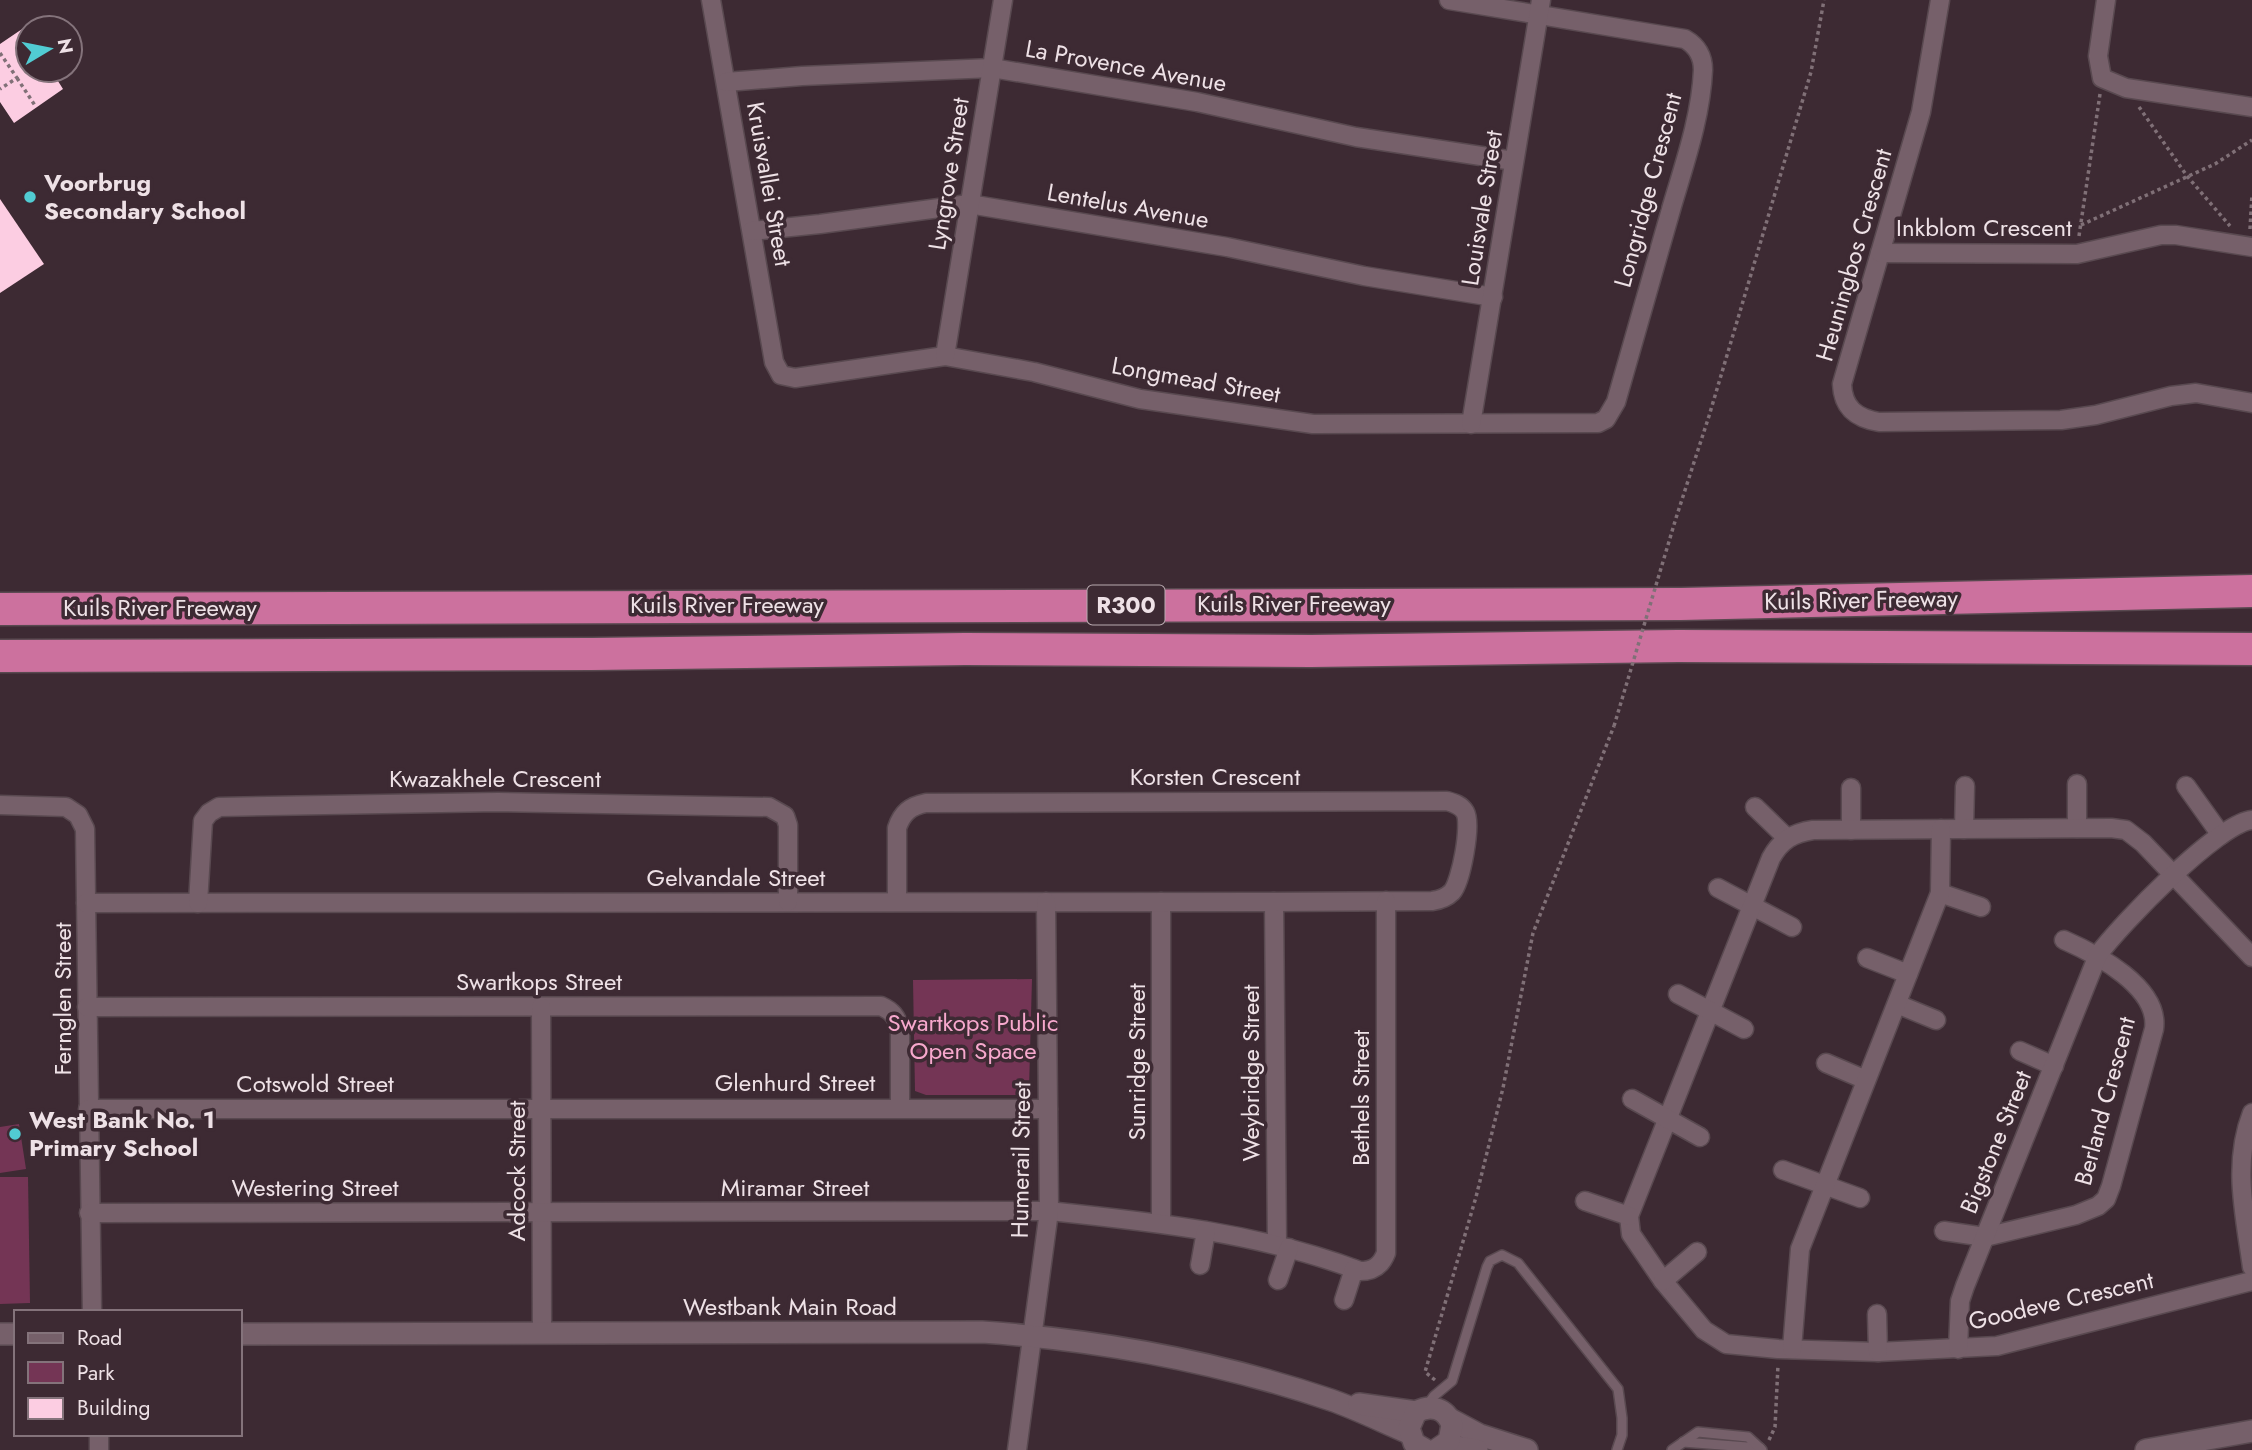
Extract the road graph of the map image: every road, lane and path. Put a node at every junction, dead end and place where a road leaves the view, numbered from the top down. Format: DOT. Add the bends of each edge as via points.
graph roads {
  1 [pos="710,0"];
  2 [pos="1003,0"];
  3 [pos="1449,0"];
  4 [pos="1824,0"];
  5 [pos="1940,0"];
  6 [pos="2106,0"];
  7 [pos="1540,7"];
  8 [pos="0,53"];
  9 [pos="992,68"];
  10 [pos="14,75"];
  11 [pos="2102,78"];
  12 [pos="726,82"];
  13 [pos="20,84"];
  14 [pos="2126,88"];
  15 [pos="36,107"];
  16 [pos="2252,107"];
  17 [pos="2252,140"];
  18 [pos="1514,161"];
  19 [pos="2187,176"];
  20 [pos="2252,194"];
  21 [pos="969,204"];
  22 [pos="2081,225"];
  23 [pos="752,231"];
  24 [pos="2251,246"];
  25 [pos="1880,253"];
  26 [pos="2077,254"];
  27 [pos="1493,297"];
  28 [pos="944,356"];
  29 [pos="781,375"];
  30 [pos="2252,403"];
  31 [pos="1606,419"];
  32 [pos="1471,424"];
  33 [pos="2252,591"];
  34 [pos="0,608"];
  35 [pos="2252,649"];
  36 [pos="0,656"];
  37 [pos="2077,784"];
  38 [pos="1965,786"];
  39 [pos="2186,786"];
  40 [pos="1851,788"];
  41 [pos="0,805"];
  42 [pos="1755,807"];
  43 [pos="2252,820"];
  44 [pos="2077,828"];
  45 [pos="1941,829"];
  46 [pos="1964,829"];
  47 [pos="1851,830"];
  48 [pos="2221,835"];
  49 [pos="1787,838"];
  50 [pos="2174,875"];
  51 [pos="1718,888"];
  52 [pos="1940,893"];
  53 [pos="1386,901"];
  54 [pos="788,902"];
  55 [pos="897,902"];
  56 [pos="1046,902"];
  57 [pos="1161,902"];
  58 [pos="1274,902"];
  59 [pos="86,903"];
  60 [pos="198,903"];
  61 [pos="1752,905"];
  62 [pos="1981,907"];
  63 [pos="1792,927"];
  64 [pos="2064,940"];
  65 [pos="2098,955"];
  66 [pos="2252,957"];
  67 [pos="1867,958"];
  68 [pos="1908,974"];
  69 [pos="1678,994"];
  70 [pos="1897,1004"];
  71 [pos="87,1007"];
  72 [pos="541,1007"];
  73 [pos="1710,1011"];
  74 [pos="1936,1020"];
  75 [pos="1744,1029"];
  76 [pos="2020,1051"];
  77 [pos="1826,1063"];
  78 [pos="2054,1066"];
  79 [pos="1866,1080"];
  80 [pos="1632,1099"];
  81 [pos="900,1107"];
  82 [pos="88,1109"];
  83 [pos="542,1109"];
  84 [pos="1048,1109"];
  85 [pos="2252,1113"];
  86 [pos="1668,1119"];
  87 [pos="1700,1137"];
  88 [pos="1783,1170"];
  89 [pos="1824,1184"];
  90 [pos="1860,1198"];
  91 [pos="1585,1201"];
  92 [pos="1049,1212"];
  93 [pos="89,1213"];
  94 [pos="542,1213"];
  95 [pos="1629,1216"];
  96 [pos="1161,1223"];
  97 [pos="1206,1231"];
  98 [pos="1944,1231"];
  99 [pos="1985,1237"];
  100 [pos="1283,1246"];
  101 [pos="1697,1252"];
  102 [pos="1200,1265"];
  103 [pos="2252,1267"];
  104 [pos="1354,1269"];
  105 [pos="1278,1280"];
  106 [pos="1663,1281"];
  107 [pos="2252,1281"];
  108 [pos="1344,1300"];
  109 [pos="92,1310"];
  110 [pos="1877,1314"];
  111 [pos="242,1334"];
  112 [pos="542,1334"];
  113 [pos="1032,1335"];
  114 [pos="1785,1349"];
  115 [pos="1958,1349"];
  116 [pos="1878,1352"];
  117 [pos="1439,1384"];
  118 [pos="1332,1401"];
  119 [pos="1421,1410"];
  120 [pos="1450,1419"];
  121 [pos="2252,1431"];
  122 [pos="1424,1445"];
  123 [pos="1763,1447"];
  124 [pos="1017,1450"];
  125 [pos="1477,1450"];
  126 [pos="1527,1450"];
  127 [pos="1617,1450"];
  128 [pos="1672,1450"];
  129 [pos="2146,1450"];
  1 -- 12 [label="street, Kruisvallei Street"];
  2 -- 9 [label="street, Lyngrove Street"];
  3 -- 7 [label="street"];
  4 -- 117 [label="path, bridge" via="1811,72 1615,726 1533,933 1503,1088 1425,1372"];
  5 -- 25 [label="street, Heuningbos Crescent" via="1921,112"];
  6 -- 11 [label="street" via="2098,56"];
  7 -- 18 [label="street, Louisvale Street"];
  7 -- 31 [label="street, Longridge Crescent" via="1685,39 1702,57 1693,130 1616,402"];
  8 -- 10 [label="path"];
  9 -- 12 [label="street, La Provence Avenue"];
  9 -- 18 [label="street, La Provence Avenue" via="1197,102 1356,137"];
  9 -- 21 [label="street, Lyngrove Street"];
  11 -- 14 [label="street"];
  11 -- 22 [label="path"];
  12 -- 23 [label="street, Kruisvallei Street"];
  13 -- 15 [label="path"];
  14 -- 16 [label="street"];
  14 -- 19 [label="path"];
  17 -- 19 [label="path"];
  18 -- 27 [label="street, Louisvale Street"];
  19 -- 22 [label="path"];
  19 -- 24 [label="path"];
  20 -- 24 [label="path"];
  21 -- 23 [label="street, Lentelus Avenue"];
  21 -- 27 [label="street, Lentelus Avenue"];
  21 -- 28 [label="street, Lyngrove Street"];
  22 -- 26 [label="path"];
  23 -- 29 [label="street, Kruisvallei Street" via="774,362"];
  24 -- 26 [label="street, Inkblom Crescent" via="2161,235"];
  25 -- 26 [label="street, Inkblom Crescent"];
  25 -- 30 [label="street, Heuningbos Crescent" via="1842,384 1845,401 1856,416 1880,422 2061,420 2196,393"];
  27 -- 32 [label="street, Louisvale Street"];
  28 -- 29 [label="street, Longmead Street" via="795,378"];
  28 -- 32 [label="street, Longmead Street" via="1034,372 1140,399 1313,424"];
  31 -- 32 [label="street, Longmead Street" via="1585,425"];
  33 -- 34 [label="highway, Kuils River Freeway / R300" via="1682,604"];
  35 -- 36 [label="highway, Kuils River Freeway / R300" via="1678,646"];
  37 -- 44 [label="street"];
  38 -- 46 [label="street"];
  39 -- 48 [label="street"];
  40 -- 47 [label="street"];
  41 -- 59 [label="street, Fernglen Street" via="60,806 78,815 86,829"];
  42 -- 49 [label="street"];
  43 -- 48 [label="street, Bigstone Street"];
  44 -- 46 [label="street"];
  44 -- 50 [label="street" via="2126,830"];
  45 -- 46 [label="street"];
  45 -- 47 [label="street"];
  45 -- 52 [label="street"];
  47 -- 49 [label="street" via="1813,830"];
  48 -- 50 [label="street, Bigstone Street"];
  49 -- 61 [label="street" via="1771,858"];
  50 -- 65 [label="street, Bigstone Street"];
  50 -- 66 [label="street"];
  51 -- 61 [label="street"];
  52 -- 62 [label="street"];
  52 -- 68 [label="street"];
  53 -- 55 [label="street, Korsten Crescent" via="1437,900 1452,892 1468,829 1460,807 1447,801 917,804 904,814 897,828"];
  53 -- 58 [label="street, Gelvandale Street"];
  53 -- 104 [label="street, Bethels Street" via="1386,1253 1373,1269"];
  54 -- 55 [label="street, Gelvandale Street"];
  54 -- 60 [label="street, Gelvandale Street"];
  54 -- 60 [label="street, Kwazakhele Crescent" via="788,825 785,817 769,807 498,802 219,807 203,821"];
  55 -- 56 [label="street, Gelvandale Street"];
  56 -- 57 [label="street, Gelvandale Street"];
  56 -- 84 [label="street, Humerail Street"];
  57 -- 58 [label="street, Gelvandale Street"];
  57 -- 96 [label="street, Sunridge Street"];
  58 -- 100 [label="street, Weybridge Street"];
  59 -- 60 [label="street, Gelvandale Street"];
  59 -- 71 [label="street, Fernglen Street"];
  61 -- 63 [label="street"];
  61 -- 73 [label="street"];
  64 -- 65 [label="street"];
  65 -- 78 [label="street, Bigstone Street"];
  65 -- 99 [label="street, Berland Crescent" via="2143,995 2155,1020 2112,1186 2106,1199 2091,1210"];
  67 -- 68 [label="street"];
  68 -- 70 [label="street"];
  69 -- 73 [label="street"];
  70 -- 74 [label="street"];
  70 -- 79 [label="street"];
  71 -- 72 [label="street, Swartkops Street"];
  71 -- 82 [label="street, Fernglen Street"];
  72 -- 81 [label="street, Swartkops Street" via="881,1006 897,1017 900,1028"];
  72 -- 83 [label="street, Adcock Street"];
  73 -- 75 [label="street"];
  73 -- 86 [label="street"];
  76 -- 78 [label="street, Bigstone Street"];
  77 -- 79 [label="street"];
  78 -- 99 [label="street, Bigstone Street"];
  79 -- 89 [label="street"];
  80 -- 86 [label="street"];
  81 -- 83 [label="street, Glenhurd Street"];
  81 -- 84 [label="street, Glenhurd Street"];
  82 -- 83 [label="street, Cotswold Street"];
  82 -- 93 [label="street, Fernglen Street"];
  83 -- 94 [label="street, Adcock Street"];
  84 -- 92 [label="street, Humerail Street"];
  85 -- 103 [label="street" via="2240,1177"];
  86 -- 87 [label="street"];
  86 -- 95 [label="street"];
  88 -- 89 [label="street"];
  89 -- 90 [label="street"];
  89 -- 114 [label="street" via="1800,1249"];
  91 -- 95 [label="street"];
  92 -- 94 [label="street, Miramar Street"];
  92 -- 96 [label="street"];
  92 -- 113 [label="street, Humerail Street"];
  93 -- 94 [label="street, Westering Street"];
  93 -- 109 [label="street, Fernglen Street"];
  94 -- 112 [label="street, Adcock Street"];
  95 -- 106 [label="street, Goodeve Crescent" via="1631,1234"];
  96 -- 97 [label="street"];
  97 -- 100 [label="street"];
  97 -- 102 [label="street"];
  98 -- 99 [label="street, Bigstone Street"];
  99 -- 115 [label="street, Bigstone Street" via="1960,1301"];
  100 -- 104 [label="street"];
  100 -- 105 [label="street"];
  101 -- 106 [label="street"];
  104 -- 108 [label="street"];
  106 -- 114 [label="street, Goodeve Crescent" via="1715,1339"];
  107 -- 115 [label="street, Goodeve Crescent" via="1997,1346"];
  110 -- 116 [label="street"];
  111 -- 112 [label="street, Westbank Main Road"];
  112 -- 113 [label="street, Westbank Main Road"];
  113 -- 118 [label="street, Westbank Main Road" via="1145,1351"];
  113 -- 124 [label="street, Humerail Street"];
  114 -- 116 [label="street, Goodeve Crescent"];
  114 -- 123 [label="path" via="1775,1427"];
  115 -- 116 [label="street, Goodeve Crescent"];
  118 -- 119 [label="street, Westbank Main Road"];
  118 -- 122 [label="street, Westbank Main Road"];
  119 -- 120 [label="street" via="1443,1411"];
  119 -- 122 [label="street" via="1410,1422"];
  119 -- 127 [label="lane" via="1452,1381 1486,1267 1502,1255 1518,1263 1618,1389 1622,1435"];
  120 -- 122 [label="street" via="1451,1436"];
  120 -- 126 [label="street" via="1480,1435"];
  121 -- 129 [label="street"];
  122 -- 125 [label="street, Westbank Main Road"];
  123 -- 128 [label="lane" via="1683,1442"];
}
